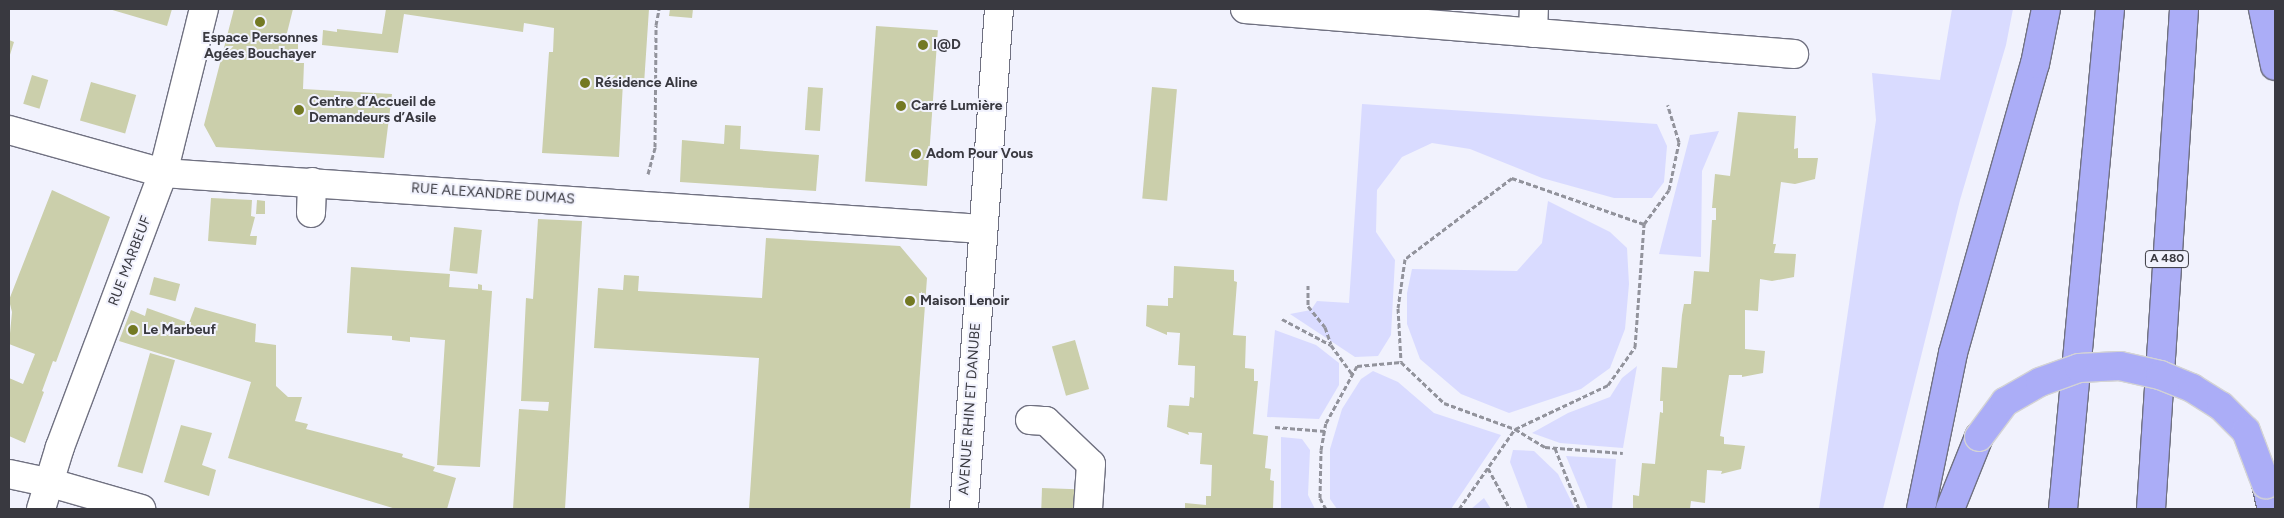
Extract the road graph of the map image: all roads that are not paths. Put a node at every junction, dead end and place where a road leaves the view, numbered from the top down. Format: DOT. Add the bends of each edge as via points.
graph roads {
  1 [pos="204,9"];
  2 [pos="999,9"];
  3 [pos="1245,9"];
  4 [pos="2046,9"];
  5 [pos="2110,9"];
  6 [pos="2184,9"];
  7 [pos="2263,9"];
  8 [pos="1389,15"];
  9 [pos="1533,21"];
  10 [pos="1794,54"];
  11 [pos="2275,66"];
  12 [pos="9,130"];
  13 [pos="163,173"];
  14 [pos="312,182"];
  15 [pos="311,213"];
  16 [pos="982,228"];
  17 [pos="1030,420"];
  18 [pos="9,474"];
  19 [pos="51,483"];
  20 [pos="2269,497"];
  21 [pos="41,509"];
  22 [pos="140,509"];
  23 [pos="964,509"];
  24 [pos="1088,509"];
  25 [pos="1921,509"];
  26 [pos="1950,509"];
  27 [pos="2062,509"];
  28 [pos="2151,509"];
  1 -- 13 [label="street, RUE MARBEUF"];
  2 -- 16 [label="street, AVENUE RHIN ET DANUBE"];
  3 -- 8 [label="street"];
  4 -- 25 [label="highway" via="2035,64 1953,353"];
  5 -- 27 [label="highway"];
  6 -- 28 [label="highway, A 480"];
  7 -- 11 [label="highway"];
  8 -- 9 [label="street"];
  9 -- 10 [label="street"];
  12 -- 13 [label="street, RUE ALEXANDRE DUMAS"];
  13 -- 14 [label="street, RUE ALEXANDRE DUMAS"];
  13 -- 19 [label="street, RUE MARBEUF" via="60,447"];
  14 -- 15 [label="street"];
  14 -- 16 [label="street, RUE ALEXANDRE DUMAS"];
  16 -- 23 [label="street, AVENUE RHIN ET DANUBE"];
  17 -- 24 [label="street" via="1046,421 1091,464"];
  18 -- 19 [label="street"];
  19 -- 21 [label="street, RUE MARBEUF"];
  19 -- 22 [label="street"];
  20 -- 26 [label="highway, bridge" via="2246,432 2221,406 2176,381 2120,366 2079,368 2040,382 2005,402 1979,437"];
}
